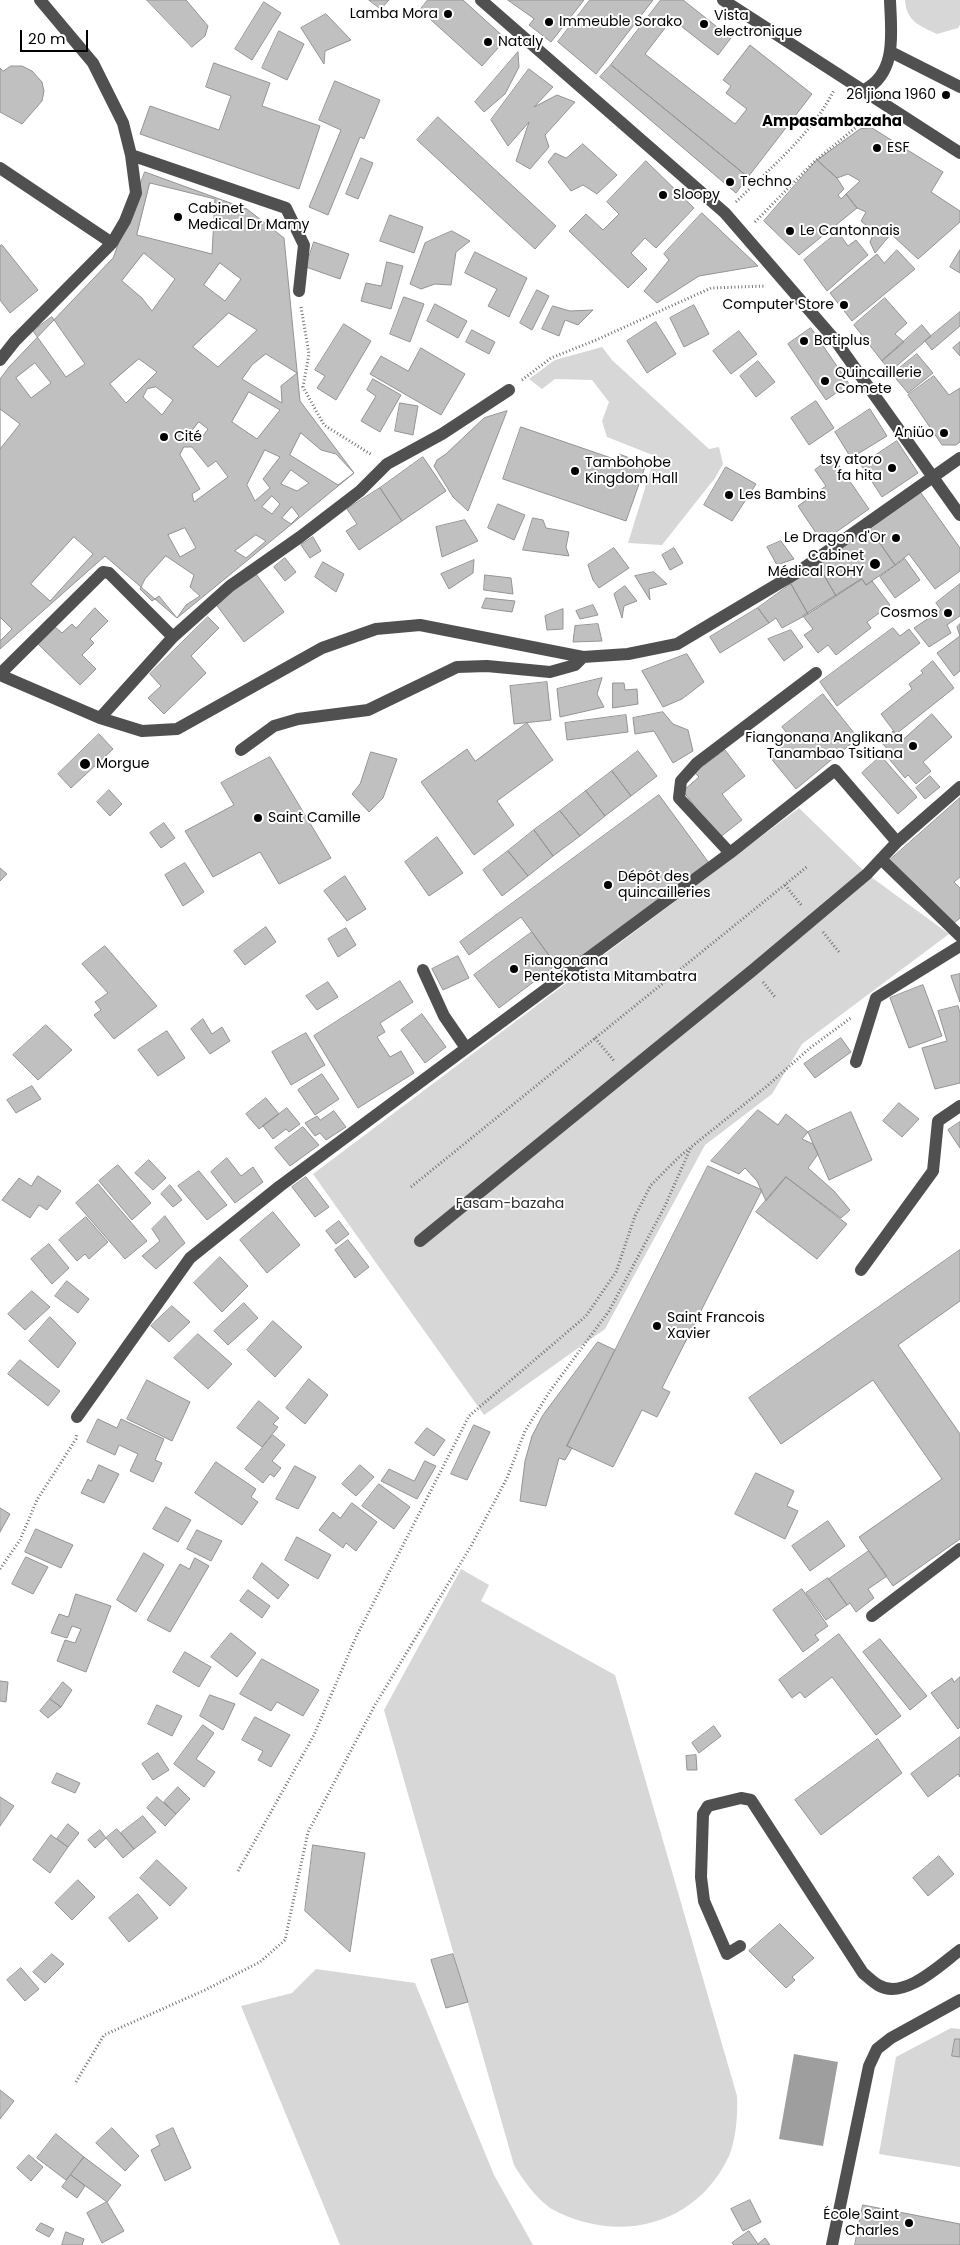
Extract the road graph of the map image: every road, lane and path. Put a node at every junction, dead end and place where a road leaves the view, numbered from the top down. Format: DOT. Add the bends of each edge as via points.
graph roads {
  1 [pos="40,0"];
  2 [pos="481,0"];
  3 [pos="723,0"];
  4 [pos="890,0"];
  5 [pos="891,52"];
  6 [pos="841,75"];
  7 [pos="960,88"];
  8 [pos="864,90"];
  9 [pos="884,104"];
  10 [pos="960,153"];
  11 [pos="131,155"];
  12 [pos="0,168"];
  13 [pos="725,213"];
  14 [pos="744,233"];
  15 [pos="112,243"];
  16 [pos="789,286"];
  17 [pos="299,291"];
  18 [pos="0,360"];
  19 [pos="510,390"];
  20 [pos="960,458"];
  21 [pos="388,464"];
  22 [pos="933,476"];
  23 [pos="960,515"];
  24 [pos="174,637"];
  25 [pos="583,657"];
  26 [pos="816,673"];
  27 [pos="0,675"];
  28 [pos="100,718"];
  29 [pos="241,750"];
  30 [pos="960,787"];
  31 [pos="897,842"];
  32 [pos="730,853"];
  33 [pos="881,859"];
  34 [pos="808,866"];
  35 [pos="960,936"];
  36 [pos="960,946"];
  37 [pos="423,970"];
  38 [pos="876,998"];
  39 [pos="595,1038"];
  40 [pos="466,1048"];
  41 [pos="856,1062"];
  42 [pos="625,1074"];
  43 [pos="960,1106"];
  44 [pos="691,1147"];
  45 [pos="411,1187"];
  46 [pos="420,1241"];
  47 [pos="861,1270"];
  48 [pos="77,1417"];
  49 [pos="960,1549"];
  50 [pos="0,1569"];
  51 [pos="872,1616"];
  52 [pos="238,1871"];
  53 [pos="740,1946"];
  54 [pos="960,1950"];
  55 [pos="960,2000"];
  56 [pos="76,2082"];
  57 [pos="832,2245"];
  1 -- 11 [label="street" via="93,63 123,123"];
  2 -- 13 [label="street"];
  3 -- 6 [label="street"];
  4 -- 5 [label="street"];
  5 -- 7 [label="street"];
  5 -- 8 [label="street" via="873,86"];
  6 -- 8 [label="street"];
  6 -- 13 [label="path" via="826,106"];
  8 -- 9 [label="street"];
  9 -- 10 [label="street"];
  9 -- 14 [label="path" via="815,161"];
  11 -- 15 [label="street" via="136,193"];
  11 -- 17 [label="street" via="286,208 304,245"];
  12 -- 15 [label="street"];
  13 -- 14 [label="street"];
  14 -- 16 [label="street"];
  15 -- 18 [label="street"];
  16 -- 19 [label="path" via="711,288 551,358"];
  16 -- 22 [label="street" via="835,340"];
  17 -- 21 [label="path" via="309,354 303,387 324,425"];
  19 -- 21 [label="street"];
  20 -- 22 [label="street"];
  21 -- 24 [label="street" via="360,491 230,586"];
  22 -- 23 [label="street"];
  22 -- 25 [label="street" via="798,572 677,644 628,654"];
  24 -- 27 [label="street" via="109,573 103,572"];
  24 -- 28 [label="street"];
  25 -- 28 [label="street" via="420,625 376,629 322,648 177,729 142,731"];
  25 -- 29 [label="street" via="574,665 550,672 486,666 457,667 368,710 298,719 274,726"];
  26 -- 32 [label="street" via="697,764 681,781 679,798"];
  27 -- 28 [label="street"];
  30 -- 31 [label="street"];
  31 -- 32 [label="street" via="835,770"];
  31 -- 33 [label="street"];
  32 -- 40 [label="street"];
  33 -- 35 [label="street"];
  33 -- 42 [label="street" via="753,970"];
  34 -- 39 [label="path"];
  36 -- 38 [label="street"];
  37 -- 40 [label="street" via="444,1016"];
  38 -- 41 [label="street"];
  38 -- 44 [label="path"];
  39 -- 42 [label="path"];
  39 -- 45 [label="path"];
  40 -- 48 [label="street" via="280,1186 190,1258"];
  42 -- 46 [label="street"];
  43 -- 47 [label="street" via="938,1121 933,1171"];
  44 -- 52 [label="path" via="652,1185 635,1216 616,1272 586,1316 469,1416 356,1637 314,1736"];
  44 -- 56 [label="path" via="665,1206 608,1311 524,1431 507,1478 471,1546 375,1705 308,1832 285,1940 253,1966 104,2035"];
  48 -- 50 [label="path" via="76,1438 37,1500 20,1540"];
  49 -- 51 [label="street"];
  53 -- 54 [label="street" via="727,1954 704,1901 701,1877 703,1814 708,1806 741,1798 751,1800 863,1973 880,1986 896,1989 920,1981"];
  55 -- 57 [label="street" via="877,2049 869,2066"];
}
